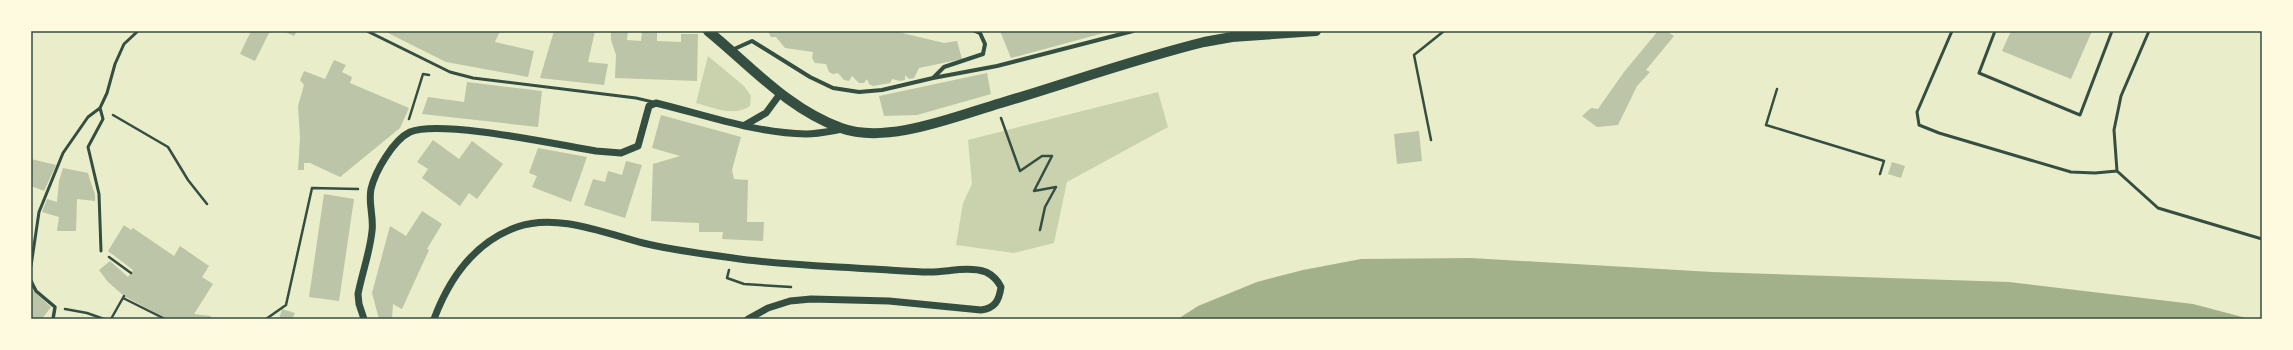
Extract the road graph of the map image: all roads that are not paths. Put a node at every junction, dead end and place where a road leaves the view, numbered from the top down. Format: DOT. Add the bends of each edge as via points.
graph roads {
  1 [pos="138,31"];
  2 [pos="367,31"];
  3 [pos="708,31"];
  4 [pos="975,31"];
  5 [pos="1133,31"];
  6 [pos="1316,31"];
  7 [pos="1952,31"];
  8 [pos="1995,31"];
  9 [pos="2112,31"];
  10 [pos="2149,31"];
  11 [pos="732,51"];
  12 [pos="933,78"];
  13 [pos="780,94"];
  14 [pos="656,103"];
  15 [pos="100,108"];
  16 [pos="744,125"];
  17 [pos="843,129"];
  18 [pos="2117,171"];
  19 [pos="2262,239"];
  20 [pos="101,251"];
  21 [pos="31,266"];
  22 [pos="31,281"];
  23 [pos="53,319"];
  24 [pos="364,319"];
  25 [pos="434,319"];
  26 [pos="748,319"];
  1 -- 15 [label="lane" via="124,44"];
  2 -- 14 [label="lane" via="450,72 474,78 636,98"];
  3 -- 11 [label="main road"];
  4 -- 12 [label="street" via="980,33 985,44 983,54 944,67"];
  5 -- 12 [label="street" via="1004,64"];
  6 -- 17 [label="main road" via="1232,37 1204,42 906,129 871,133"];
  7 -- 18 [label="lane" via="1917,112 1919,125 2071,172"];
  8 -- 9 [label="lane" via="1978,73 2080,115"];
  10 -- 18 [label="lane" via="2121,96 2114,130"];
  11 -- 12 [label="street" via="752,41 810,77 833,88 859,92 882,90"];
  11 -- 13 [label="main road"];
  13 -- 16 [label="street" via="766,113"];
  13 -- 17 [label="main road" via="811,115"];
  14 -- 16 [label="street"];
  14 -- 24 [label="street" via="649,106 638,146 621,153 445,128 410,132 383,160 371,190 372,231 358,294"];
  15 -- 20 [label="lane" via="103,118 88,147 99,194"];
  15 -- 21 [label="lane" via="88,117 63,153 39,212"];
  16 -- 17 [label="street" via="799,134"];
  18 -- 19 [label="lane" via="2158,208"];
  22 -- 23 [label="street" via="36,291 55,307"];
  25 -- 26 [label="street" via="440,301 455,275 468,260 497,236 518,227 537,224 586,227 645,243 733,258 931,272 971,270 987,273 999,282 1001,287 998,302 989,309 888,301 811,299 783,303"];
}
